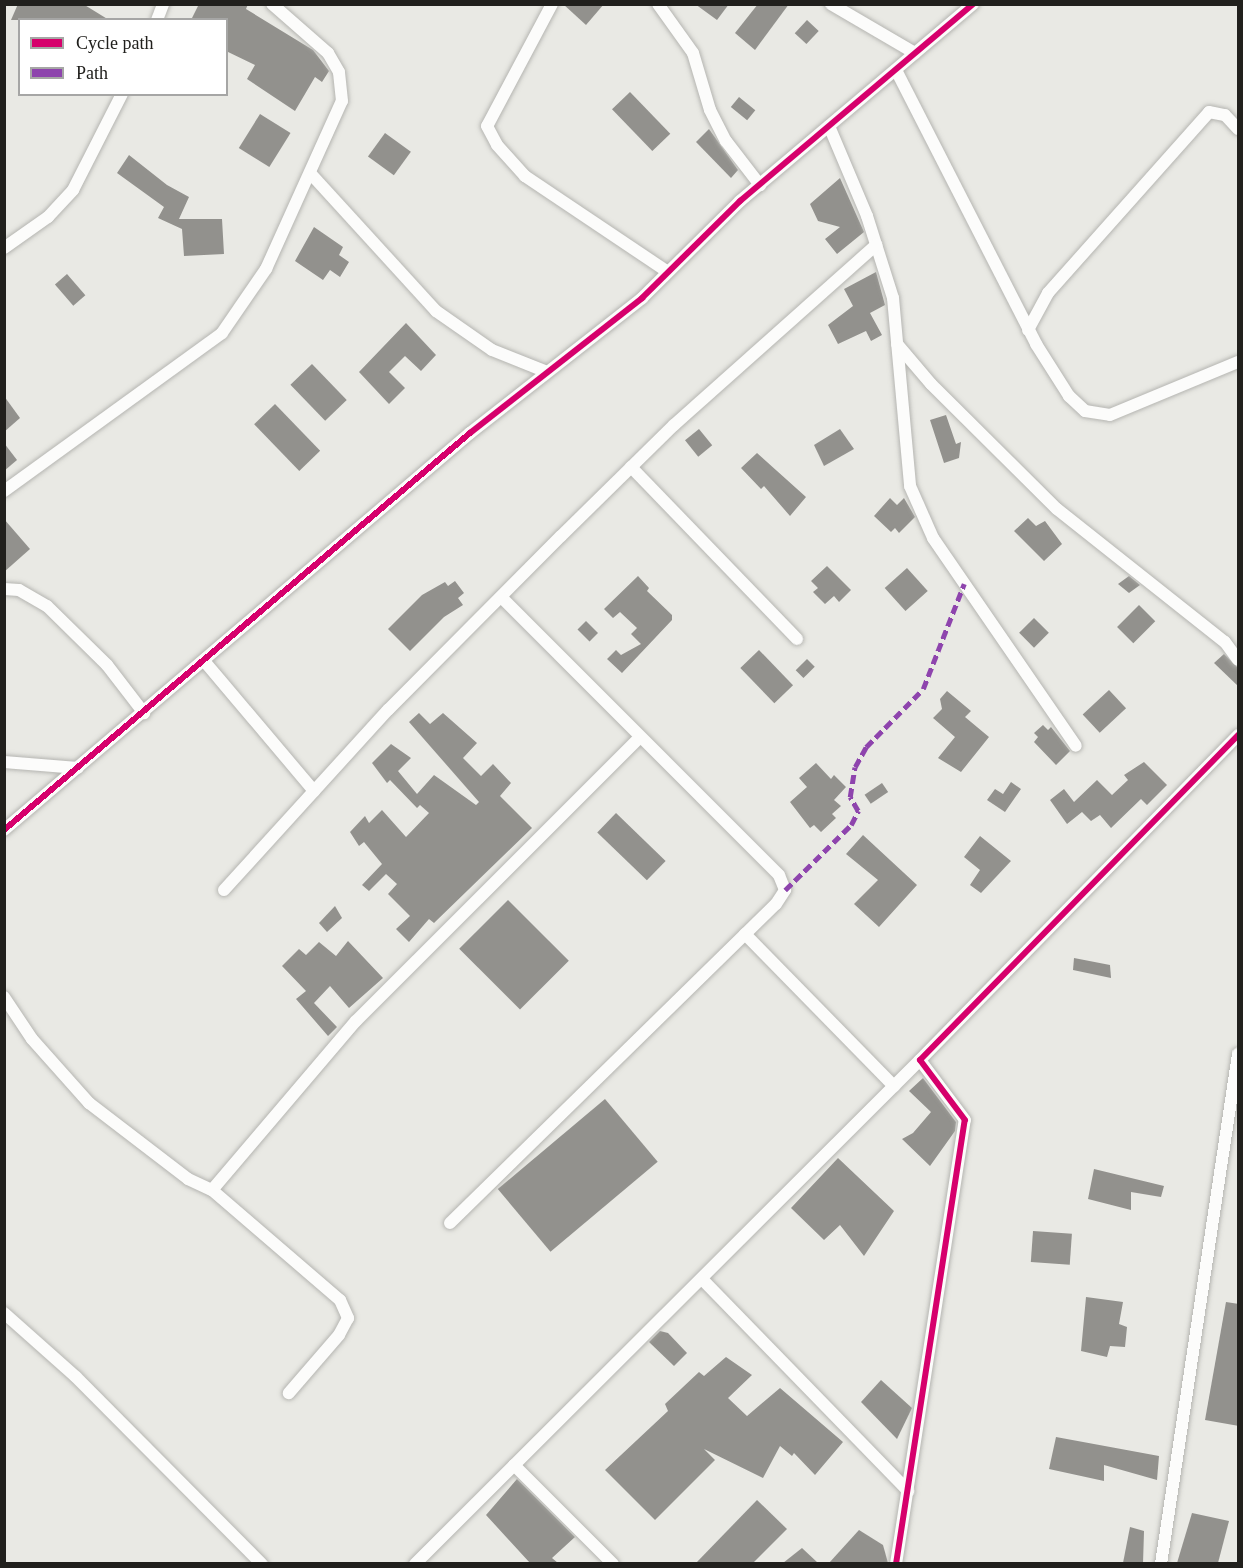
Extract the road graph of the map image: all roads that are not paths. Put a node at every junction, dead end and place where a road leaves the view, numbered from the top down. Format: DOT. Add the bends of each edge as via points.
graph roads {
  1 [pos="272,4"];
  2 [pos="552,4"];
  3 [pos="658,4"];
  4 [pos="831,4"];
  5 [pos="973,4"];
  6 [pos="915,54"];
  7 [pos="896,70"];
  8 [pos="121,96"];
  9 [pos="829,126"];
  10 [pos="1239,129"];
  11 [pos="310,173"];
  12 [pos="760,185"];
  13 [pos="876,245"];
  14 [pos="4,248"];
  15 [pos="668,272"];
  16 [pos="1028,330"];
  17 [pos="897,344"];
  18 [pos="1239,362"];
  19 [pos="548,372"];
  20 [pos="631,467"];
  21 [pos="4,491"];
  22 [pos="4,589"];
  23 [pos="501,597"];
  24 [pos="797,639"];
  25 [pos="1239,660"];
  26 [pos="205,662"];
  27 [pos="144,714"];
  28 [pos="1239,735"];
  29 [pos="639,738"];
  30 [pos="1076,746"];
  31 [pos="4,762"];
  32 [pos="78,768"];
  33 [pos="314,791"];
  34 [pos="4,830"];
  35 [pos="224,890"];
  36 [pos="745,934"];
  37 [pos="4,998"];
  38 [pos="1239,1054"];
  39 [pos="920,1060"];
  40 [pos="894,1086"];
  41 [pos="212,1190"];
  42 [pos="450,1223"];
  43 [pos="702,1279"];
  44 [pos="4,1313"];
  45 [pos="289,1393"];
  46 [pos="514,1465"];
  47 [pos="908,1491"];
  48 [pos="262,1563"];
  49 [pos="415,1563"];
  50 [pos="613,1563"];
  51 [pos="896,1563"];
  52 [pos="1161,1563"];
  1 -- 11 [label="street" via="328,53 339,72 342,101"];
  2 -- 15 [label="street" via="488,126 496,145 525,177"];
  3 -- 12 [label="street" via="693,53 710,110 726,141"];
  4 -- 6 [label="street"];
  5 -- 6 [label="street"];
  6 -- 7 [label="street"];
  7 -- 9 [label="street"];
  7 -- 16 [label="street"];
  8 -- 14 [label="street" via="73,190 48,217"];
  9 -- 12 [label="street"];
  9 -- 13 [label="street"];
  10 -- 16 [label="street" via="1225,115 1209,112 1048,293"];
  11 -- 19 [label="street" via="436,311 492,350"];
  11 -- 21 [label="street" via="266,269 222,333"];
  12 -- 15 [label="street"];
  13 -- 17 [label="street" via="893,298"];
  13 -- 20 [label="street" via="799,310"];
  15 -- 19 [label="street"];
  16 -- 18 [label="street" via="1069,396 1085,411 1110,415"];
  17 -- 25 [label="street" via="931,384 1057,509 1225,642"];
  17 -- 30 [label="street" via="910,486 933,538"];
  19 -- 26 [label="street" via="470,433"];
  20 -- 23 [label="street"];
  20 -- 24 [label="street"];
  22 -- 27 [label="street" via="19,590 47,606 107,665"];
  23 -- 29 [label="street"];
  23 -- 33 [label="street"];
  26 -- 27 [label="street"];
  26 -- 33 [label="street"];
  27 -- 32 [label="street"];
  28 -- 39 [label="street"];
  29 -- 36 [label="street" via="779,875 785,890"];
  29 -- 41 [label="street" via="356,1021"];
  31 -- 32 [label="street"];
  32 -- 34 [label="street"];
  33 -- 35 [label="street"];
  36 -- 40 [label="street"];
  36 -- 42 [label="street"];
  37 -- 41 [label="street" via="32,1038 89,1103 188,1179"];
  38 -- 52 [label="street"];
  39 -- 40 [label="street"];
  39 -- 47 [label="street" via="965,1120"];
  40 -- 43 [label="street"];
  41 -- 45 [label="street" via="340,1300 348,1318 339,1335"];
  43 -- 46 [label="street"];
  43 -- 47 [label="street"];
  44 -- 48 [label="street" via="76,1377"];
  46 -- 49 [label="street"];
  46 -- 50 [label="street"];
  47 -- 51 [label="street"];
}
